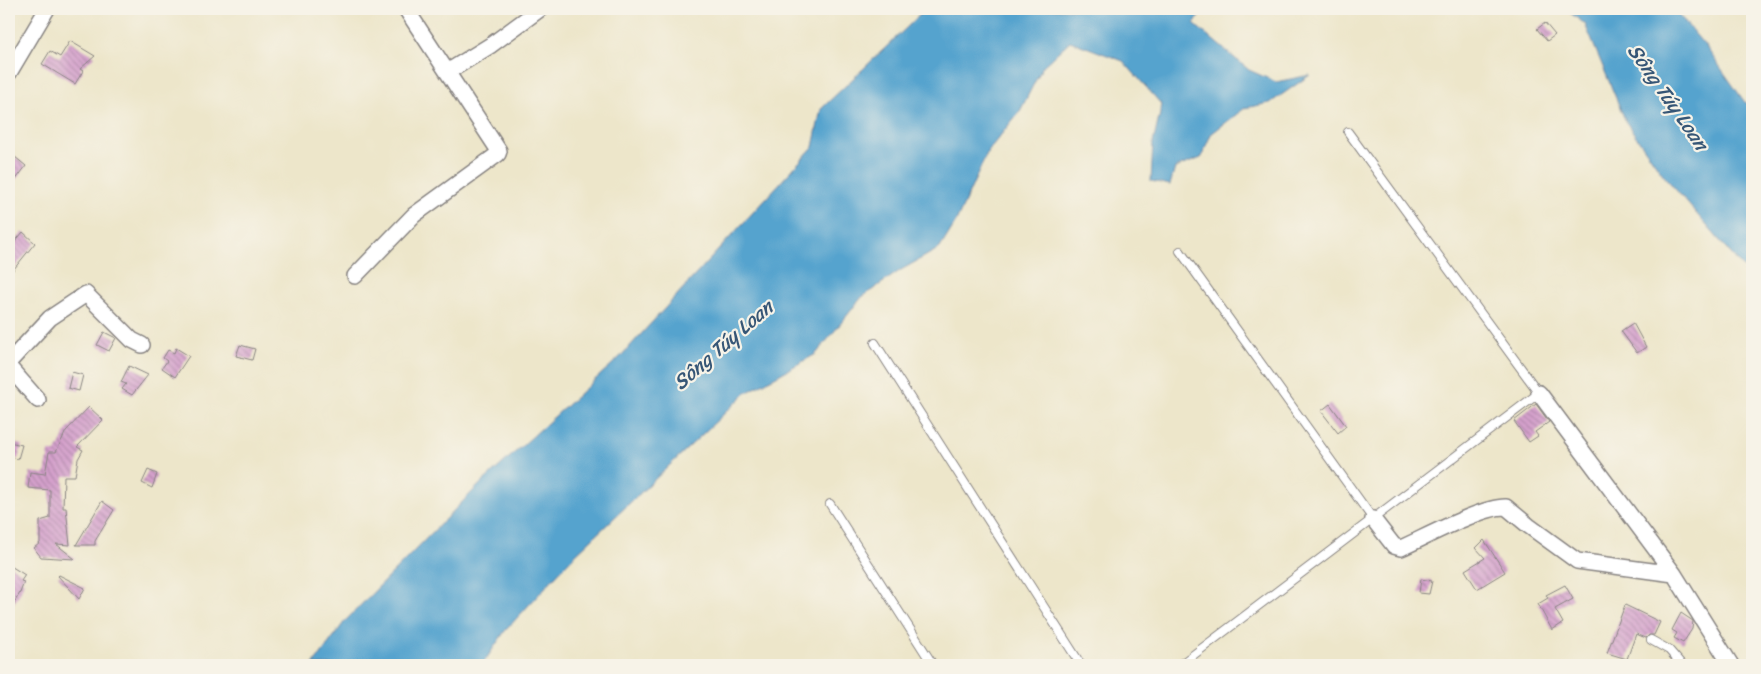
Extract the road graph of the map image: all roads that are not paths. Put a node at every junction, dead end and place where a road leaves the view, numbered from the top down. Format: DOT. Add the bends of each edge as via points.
graph roads {
  1 [pos="47,9"];
  2 [pos="406,9"];
  3 [pos="540,9"];
  4 [pos="449,71"];
  5 [pos="9,73"];
  6 [pos="1348,132"];
  7 [pos="1180,251"];
  8 [pos="355,276"];
  9 [pos="875,343"];
  10 [pos="142,345"];
  11 [pos="9,362"];
  12 [pos="9,367"];
  13 [pos="1539,393"];
  14 [pos="38,400"];
  15 [pos="830,504"];
  16 [pos="1373,519"];
  17 [pos="1674,574"];
  18 [pos="1651,640"];
  19 [pos="932,665"];
  20 [pos="1081,665"];
  21 [pos="1180,665"];
  22 [pos="1682,665"];
  23 [pos="1731,665"];
  1 -- 5 [label="street"];
  2 -- 4 [label="street"];
  3 -- 4 [label="street"];
  4 -- 8 [label="street" via="498,148 498,154 414,215"];
  6 -- 13 [label="lane"];
  7 -- 16 [label="lane"];
  9 -- 20 [label="lane"];
  10 -- 11 [label="street" via="132,340 86,294 50,318"];
  12 -- 14 [label="street"];
  13 -- 16 [label="lane"];
  13 -- 17 [label="street"];
  15 -- 19 [label="lane"];
  16 -- 17 [label="street" via="1394,546 1401,548 1506,506 1577,561"];
  16 -- 21 [label="lane"];
  17 -- 23 [label="street"];
  18 -- 22 [label="lane" via="1669,650"];
}
